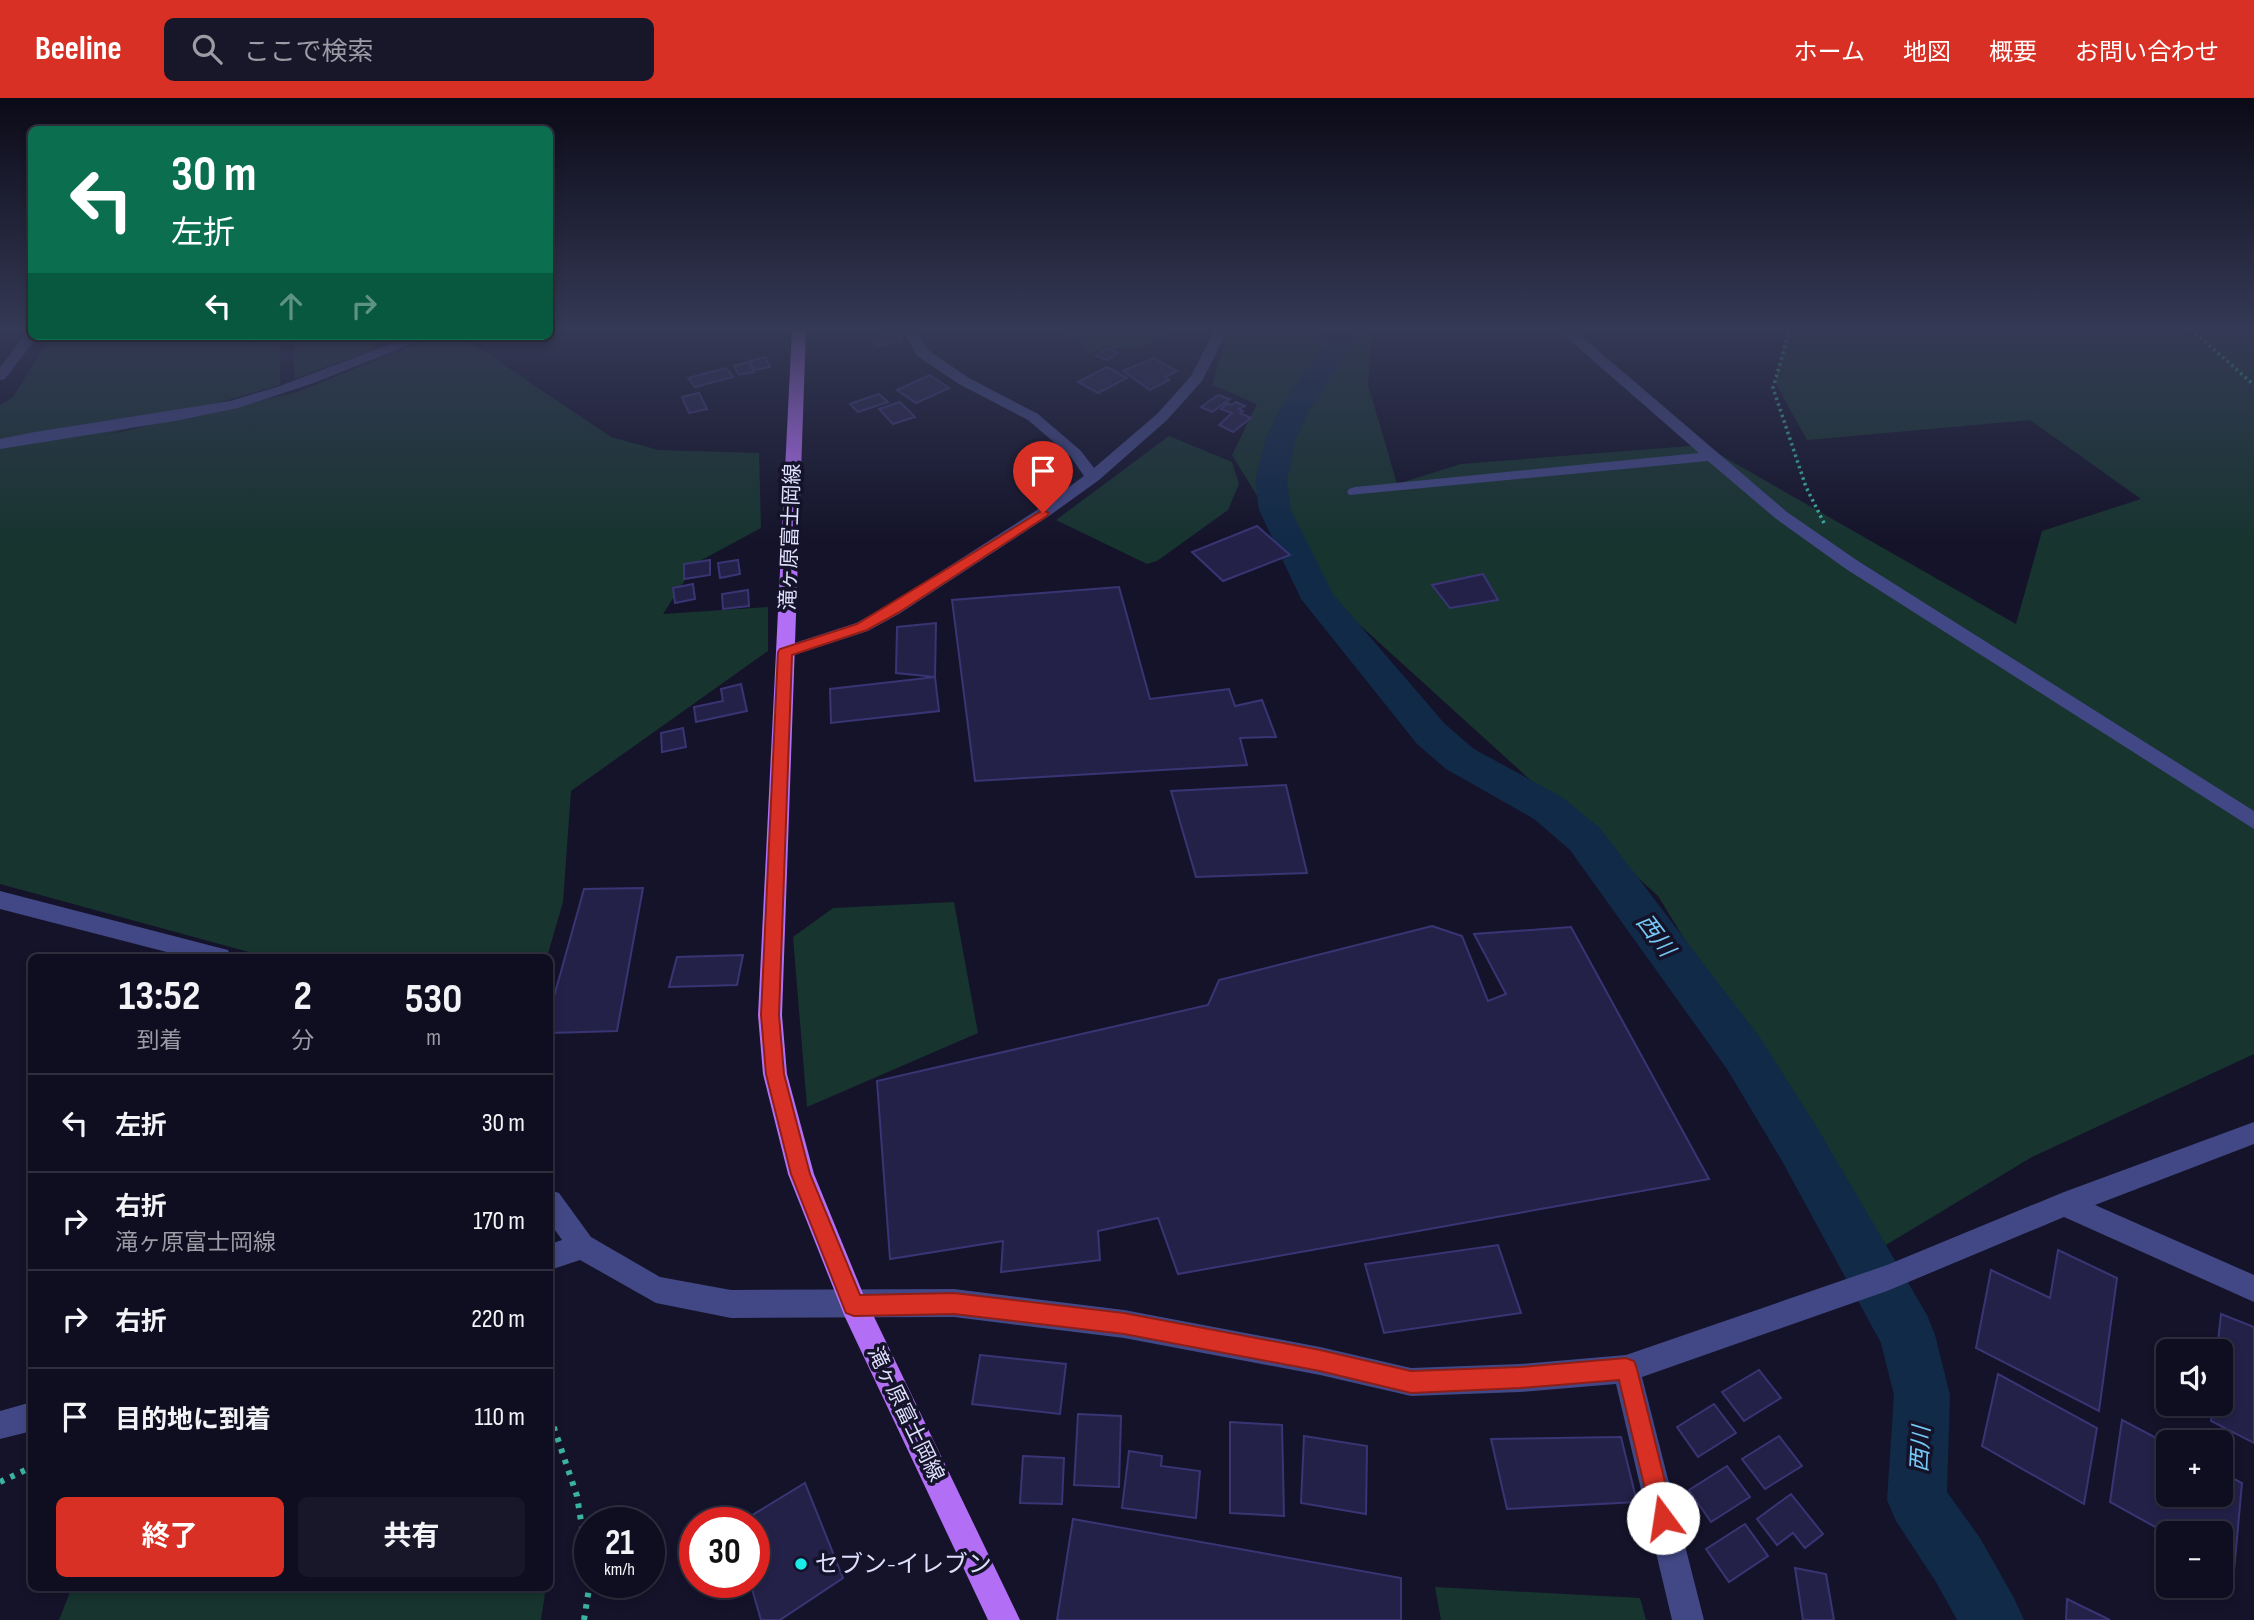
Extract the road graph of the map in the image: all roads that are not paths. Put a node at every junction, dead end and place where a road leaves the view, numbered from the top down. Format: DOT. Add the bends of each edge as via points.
graph roads {
  1 [pos="249,400"];
  2 [pos="796,400"];
  3 [pos="1000,400"];
  4 [pos="1178,400"];
  5 [pos="1646,400"];
  6 [pos="0,444"];
  7 [pos="1710,456"];
  8 [pos="1093,477"];
  9 [pos="1355,492"];
  10 [pos="785,652"];
  11 [pos="2254,821"];
  12 [pos="0,901"];
  13 [pos="208,954"];
  14 [pos="2254,1133"];
  15 [pos="2064,1204"];
  16 [pos="553,1206"];
  17 [pos="582,1246"];
  18 [pos="553,1256"];
  19 [pos="2254,1289"];
  20 [pos="854,1305"];
  21 [pos="1626,1369"];
  22 [pos="28,1417"];
  23 [pos="0,1425"];
  24 [pos="1004,1620"];
  25 [pos="1688,1620"];
  1 -- 6 [label="street" via="191,414 41,434"];
  2 -- 10 [label="main road, 滝ヶ原富士岡線"];
  3 -- 8 [label="street" via="1033,417 1076,454"];
  4 -- 8 [label="street"];
  5 -- 7 [label="street"];
  7 -- 9 [label="street"];
  7 -- 11 [label="street" via="1832,550"];
  8 -- 10 [label="street" via="893,610 862,627"];
  10 -- 20 [label="main road, 滝ヶ原富士岡線" via="770,1015 775,1074 801,1174"];
  12 -- 13 [label="street"];
  14 -- 15 [label="street"];
  15 -- 19 [label="street"];
  15 -- 21 [label="street" via="1887,1278"];
  16 -- 17 [label="street"];
  17 -- 18 [label="street"];
  17 -- 20 [label="street" via="656,1290 731,1304"];
  20 -- 21 [label="street" via="954,1303 1124,1324 1411,1382"];
  20 -- 24 [label="main road, 滝ヶ原富士岡線"];
  21 -- 25 [label="street"];
  22 -- 23 [label="street"];
}
